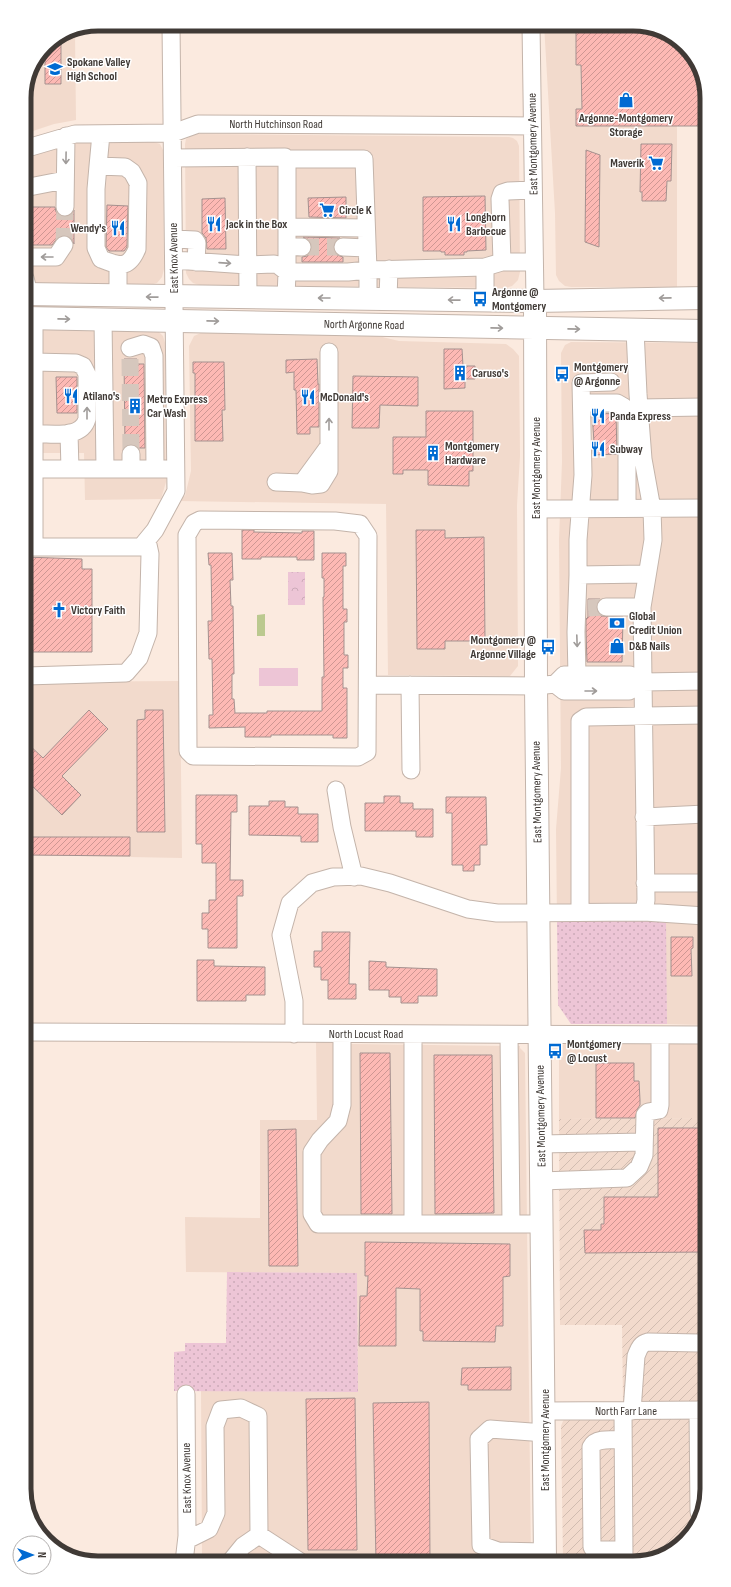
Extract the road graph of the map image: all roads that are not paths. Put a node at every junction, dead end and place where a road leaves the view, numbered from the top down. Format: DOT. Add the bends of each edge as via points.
graph roads {
  1 [pos="171,31"];
  2 [pos="531,31"];
  3 [pos="532,126"];
  4 [pos="173,133"];
  5 [pos="101,134"];
  6 [pos="66,136"];
  7 [pos="31,147"];
  8 [pos="247,157"];
  9 [pos="173,158"];
  10 [pos="287,159"];
  11 [pos="98,166"];
  12 [pos="66,180"];
  13 [pos="31,187"];
  14 [pos="533,190"];
  15 [pos="65,207"];
  16 [pos="287,227"];
  17 [pos="366,228"];
  18 [pos="174,239"];
  19 [pos="64,246"];
  20 [pos="343,247"];
  21 [pos="367,248"];
  22 [pos="31,257"];
  23 [pos="174,260"];
  24 [pos="196,262"];
  25 [pos="502,262"];
  26 [pos="534,262"];
  27 [pos="247,265"];
  28 [pos="118,266"];
  29 [pos="485,267"];
  30 [pos="389,269"];
  31 [pos="368,270"];
  32 [pos="287,272"];
  33 [pos="31,289"];
  34 [pos="118,296"];
  35 [pos="174,297"];
  36 [pos="248,298"];
  37 [pos="286,298"];
  38 [pos="700,298"];
  39 [pos="378,299"];
  40 [pos="484,301"];
  41 [pos="535,301"];
  42 [pos="31,319"];
  43 [pos="103,319"];
  44 [pos="174,320"];
  45 [pos="535,328"];
  46 [pos="635,330"];
  47 [pos="700,331"];
  48 [pos="103,347"];
  49 [pos="328,352"];
  50 [pos="31,369"];
  51 [pos="611,382"];
  52 [pos="582,403"];
  53 [pos="700,407"];
  54 [pos="639,408"];
  55 [pos="69,433"];
  56 [pos="34,434"];
  57 [pos="34,469"];
  58 [pos="70,469"];
  59 [pos="105,469"];
  60 [pos="156,469"];
  61 [pos="176,469"];
  62 [pos="276,482"];
  63 [pos="581,508"];
  64 [pos="627,508"];
  65 [pos="700,508"];
  66 [pos="536,509"];
  67 [pos="652,509"];
  68 [pos="31,528"];
  69 [pos="146,540"];
  70 [pos="31,548"];
  71 [pos="578,574"];
  72 [pos="646,574"];
  73 [pos="642,607"];
  74 [pos="606,608"];
  75 [pos="578,675"];
  76 [pos="31,676"];
  77 [pos="700,680"];
  78 [pos="642,682"];
  79 [pos="368,685"];
  80 [pos="410,685"];
  81 [pos="545,685"];
  82 [pos="700,715"];
  83 [pos="643,716"];
  84 [pos="411,770"];
  85 [pos="336,790"];
  86 [pos="700,814"];
  87 [pos="644,817"];
  88 [pos="354,877"];
  89 [pos="645,883"];
  90 [pos="700,883"];
  91 [pos="580,912"];
  92 [pos="644,912"];
  93 [pos="539,913"];
  94 [pos="700,916"];
  95 [pos="31,1032"];
  96 [pos="294,1034"];
  97 [pos="342,1034"];
  98 [pos="413,1034"];
  99 [pos="509,1034"];
  100 [pos="539,1035"];
  101 [pos="660,1035"];
  102 [pos="700,1035"];
  103 [pos="644,1142"];
  104 [pos="541,1144"];
  105 [pos="541,1181"];
  106 [pos="413,1224"];
  107 [pos="511,1224"];
  108 [pos="542,1224"];
  109 [pos="699,1343"];
  110 [pos="186,1394"];
  111 [pos="700,1410"];
  112 [pos="545,1411"];
  113 [pos="628,1411"];
  114 [pos="545,1433"];
  115 [pos="623,1440"];
  116 [pos="700,1478"];
  117 [pos="700,1493"];
  118 [pos="259,1535"];
  119 [pos="187,1540"];
  120 [pos="624,1555"];
  121 [pos="185,1556"];
  122 [pos="235,1556"];
  123 [pos="291,1556"];
  124 [pos="545,1556"];
  1 -- 4 [label="street, East Knox Avenue"];
  2 -- 3 [label="street, East Montgomery Avenue"];
  3 -- 4 [label="street, North Hutchinson Road" via="198,124"];
  3 -- 14 [label="street, East Montgomery Avenue"];
  4 -- 5 [label="street, North Hutchinson Road"];
  4 -- 9 [label="street, East Knox Avenue"];
  5 -- 6 [label="street, North Hutchinson Road"];
  5 -- 11 [label="street"];
  6 -- 7 [label="street, North Hutchinson Road"];
  6 -- 12 [label="street, one-way"];
  8 -- 9 [label="street"];
  8 -- 10 [label="street" via="282,156"];
  8 -- 27 [label="street"];
  9 -- 18 [label="street, East Knox Avenue"];
  10 -- 16 [label="street"];
  10 -- 17 [label="street" via="364,159"];
  11 -- 28 [label="street" via="96,248 100,259"];
  11 -- 28 [label="street" via="125,167 132,172 138,183 137,249 134,258 127,264"];
  12 -- 13 [label="street"];
  12 -- 15 [label="street"];
  14 -- 25 [label="street" via="502,193"];
  14 -- 26 [label="street, East Montgomery Avenue"];
  16 -- 17 [label="street"];
  16 -- 32 [label="street" via="294,246"];
  17 -- 21 [label="street"];
  18 -- 23 [label="street, East Knox Avenue"];
  18 -- 24 [label="street" via="195,240"];
  19 -- 22 [label="street, one-way" via="56,257"];
  20 -- 21 [label="street"];
  21 -- 31 [label="street"];
  23 -- 24 [label="street"];
  23 -- 35 [label="street, East Knox Avenue"];
  24 -- 27 [label="street, one-way"];
  25 -- 26 [label="street"];
  25 -- 29 [label="street"];
  26 -- 41 [label="street, East Montgomery Avenue"];
  27 -- 32 [label="street" via="274,264"];
  27 -- 36 [label="street"];
  28 -- 34 [label="street"];
  29 -- 30 [label="street"];
  29 -- 40 [label="street"];
  30 -- 31 [label="street"];
  30 -- 39 [label="street"];
  31 -- 32 [label="street"];
  31 -- 39 [label="street"];
  32 -- 37 [label="street"];
  33 -- 34 [label="main road"];
  35 -- 34 [label="main road, one-way"];
  35 -- 36 [label="main road"];
  35 -- 44 [label="street, East Knox Avenue"];
  36 -- 37 [label="main road"];
  39 -- 37 [label="main road, one-way"];
  38 -- 41 [label="main road, one-way"];
  40 -- 39 [label="main road, one-way"];
  40 -- 41 [label="main road"];
  41 -- 45 [label="main road, East Montgomery Avenue"];
  42 -- 43 [label="main road, North Argonne Road, one-way"];
  43 -- 44 [label="main road, North Argonne Road"];
  43 -- 48 [label="street"];
  44 -- 45 [label="main road, North Argonne Road, one-way"];
  44 -- 61 [label="street, East Knox Avenue"];
  45 -- 46 [label="main road, North Argonne Road, one-way"];
  45 -- 66 [label="main road, East Montgomery Avenue"];
  46 -- 47 [label="main road, North Argonne Road"];
  46 -- 54 [label="street"];
  48 -- 59 [label="street"];
  48 -- 60 [label="street" via="130,353 143,344 151,347 154,356"];
  62 -- 49 [label="street, one-way" via="321,484 329,471"];
  55 -- 50 [label="street, one-way" via="80,431 86,425 87,374 83,366 76,363"];
  50 -- 56 [label="street"];
  51 -- 52 [label="street" via="581,383"];
  52 -- 63 [label="street"];
  52 -- 64 [label="street" via="617,403 627,414"];
  53 -- 54 [label="street"];
  54 -- 67 [label="street" via="643,459"];
  55 -- 56 [label="street"];
  55 -- 58 [label="street"];
  56 -- 57 [label="street"];
  57 -- 58 [label="street"];
  57 -- 68 [label="street"];
  58 -- 59 [label="street"];
  59 -- 60 [label="street" via="131,461"];
  60 -- 61 [label="street"];
  61 -- 69 [label="street, East Knox Avenue" via="176,491 155,530"];
  63 -- 64 [label="street"];
  63 -- 66 [label="street"];
  63 -- 71 [label="street"];
  64 -- 67 [label="street"];
  65 -- 67 [label="street"];
  66 -- 81 [label="main road, East Montgomery Avenue"];
  67 -- 72 [label="street" via="653,540"];
  69 -- 70 [label="street" via="141,547"];
  69 -- 76 [label="street" via="150,554 148,633 139,658 126,673"];
  71 -- 72 [label="street"];
  71 -- 75 [label="street, one-way" via="583,608"];
  72 -- 73 [label="street"];
  73 -- 74 [label="street"];
  73 -- 78 [label="street"];
  75 -- 78 [label="street" via="630,675"];
  75 -- 81 [label="street" via="564,676"];
  77 -- 78 [label="street"];
  81 -- 78 [label="street, one-way" via="564,691 629,691"];
  78 -- 83 [label="street"];
  79 -- 79 [label="street" via="368,536 360,524 335,521 200,520 194,523 187,535 188,751 193,756 358,757 367,752"];
  79 -- 80 [label="street"];
  80 -- 81 [label="street"];
  80 -- 84 [label="street"];
  81 -- 93 [label="main road, East Montgomery Avenue"];
  82 -- 83 [label="street"];
  83 -- 87 [label="street"];
  83 -- 91 [label="street" via="586,717 580,721"];
  85 -- 88 [label="street"];
  86 -- 87 [label="street"];
  87 -- 89 [label="street"];
  88 -- 93 [label="street" via="361,876 390,883 468,909 497,913"];
  88 -- 96 [label="street" via="312,883 290,903 281,936 294,1000"];
  89 -- 90 [label="street"];
  89 -- 92 [label="street"];
  91 -- 92 [label="street"];
  91 -- 93 [label="street"];
  92 -- 94 [label="street"];
  93 -- 100 [label="main road, East Montgomery Avenue"];
  95 -- 96 [label="street, North Locust Road"];
  96 -- 97 [label="street, North Locust Road"];
  97 -- 98 [label="street, North Locust Road"];
  97 -- 106 [label="street" via="342,1105 338,1121 312,1152 312,1214 318,1224"];
  98 -- 99 [label="street, North Locust Road"];
  98 -- 106 [label="street"];
  99 -- 100 [label="street, North Locust Road"];
  99 -- 107 [label="street"];
  100 -- 101 [label="street, North Locust Road"];
  100 -- 104 [label="main road, East Montgomery Avenue"];
  101 -- 102 [label="street, North Locust Road"];
  101 -- 103 [label="street" via="660,1105 659,1110 648,1112 646,1115"];
  103 -- 104 [label="street"];
  103 -- 105 [label="street" via="644,1155 638,1167 627,1178"];
  104 -- 105 [label="main road, East Montgomery Avenue"];
  105 -- 108 [label="main road, East Montgomery Avenue"];
  106 -- 107 [label="street"];
  107 -- 108 [label="street"];
  108 -- 112 [label="main road, East Montgomery Avenue"];
  109 -- 113 [label="street" via="643,1343 636,1356"];
  110 -- 119 [label="street, East Knox Avenue"];
  111 -- 113 [label="street, North Farr Lane"];
  112 -- 113 [label="street, North Farr Lane"];
  112 -- 114 [label="main road, East Montgomery Avenue"];
  113 -- 115 [label="street"];
  114 -- 124 [label="main road, East Montgomery Avenue"];
  114 -- 124 [label="street" via="490,1429 479,1439 481,1545 498,1551"];
  115 -- 120 [label="street"];
  115 -- 120 [label="street" via="597,1441 591,1447 591,1455 592,1547 594,1550"];
  116 -- 117 [label="street"];
  118 -- 119 [label="street" via="258,1416 241,1408 221,1410 215,1426 216,1513 209,1529"];
  118 -- 122 [label="street"];
  118 -- 123 [label="street"];
  119 -- 121 [label="street, East Knox Avenue"];
}
